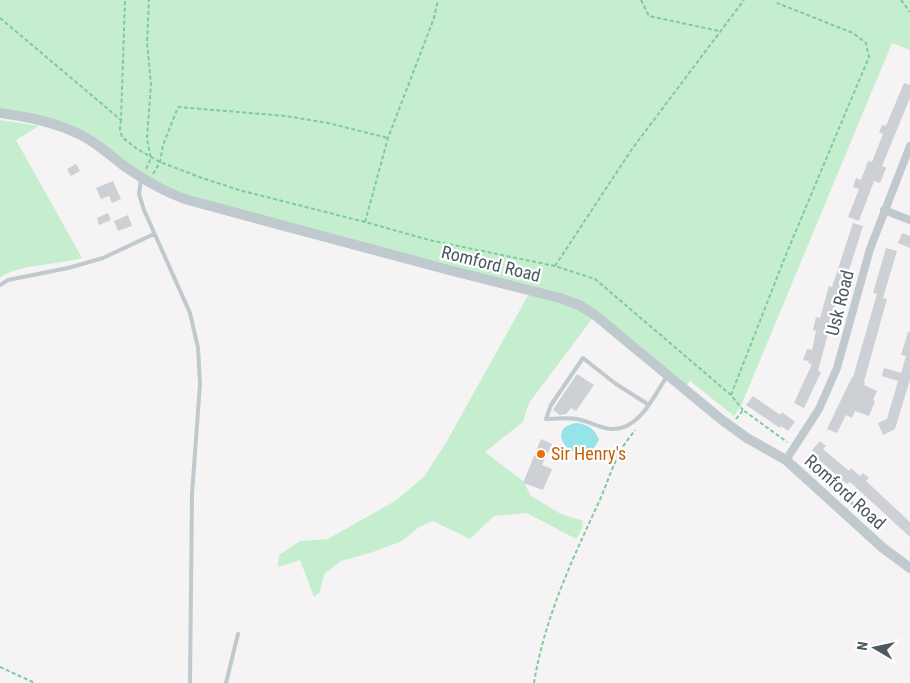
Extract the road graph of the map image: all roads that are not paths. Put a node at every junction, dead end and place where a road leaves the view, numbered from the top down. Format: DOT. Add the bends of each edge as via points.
graph roads {
  1 [pos="0,113"];
  2 [pos="910,146"];
  3 [pos="145,180"];
  4 [pos="884,210"];
  5 [pos="910,220"];
  6 [pos="154,234"];
  7 [pos="0,285"];
  8 [pos="667,376"];
  9 [pos="649,404"];
  10 [pos="786,460"];
  11 [pos="806,464"];
  12 [pos="818,480"];
  13 [pos="843,496"];
  14 [pos="836,504"];
  15 [pos="860,510"];
  16 [pos="910,568"];
  17 [pos="238,634"];
  18 [pos="190,683"];
  19 [pos="226,683"];
  1 -- 3 [label="street, Romford Road" via="65,127 96,144"];
  2 -- 4 [label="street, Usk Road"];
  3 -- 6 [label="lane" via="139,194"];
  3 -- 8 [label="street, Romford Road" via="188,200 579,305"];
  4 -- 5 [label="street"];
  4 -- 10 [label="street, Usk Road" via="863,272 838,368 819,410"];
  6 -- 7 [label="lane" via="103,258 8,280"];
  6 -- 18 [label="lane" via="190,313 198,348 200,384 192,494"];
  8 -- 9 [label="lane"];
  8 -- 10 [label="street, Romford Road" via="722,420"];
  9 -- 9 [label="lane" via="583,358 546,419 576,418 619,429 629,426"];
  10 -- 12 [label="street, Romford Road"];
  11 -- 12 [label="lane"];
  12 -- 13 [label="lane"];
  12 -- 14 [label="street, Romford Road"];
  13 -- 14 [label="lane"];
  13 -- 15 [label="lane"];
  14 -- 16 [label="street, Romford Road" via="883,548"];
  17 -- 19 [label="lane"];
}
